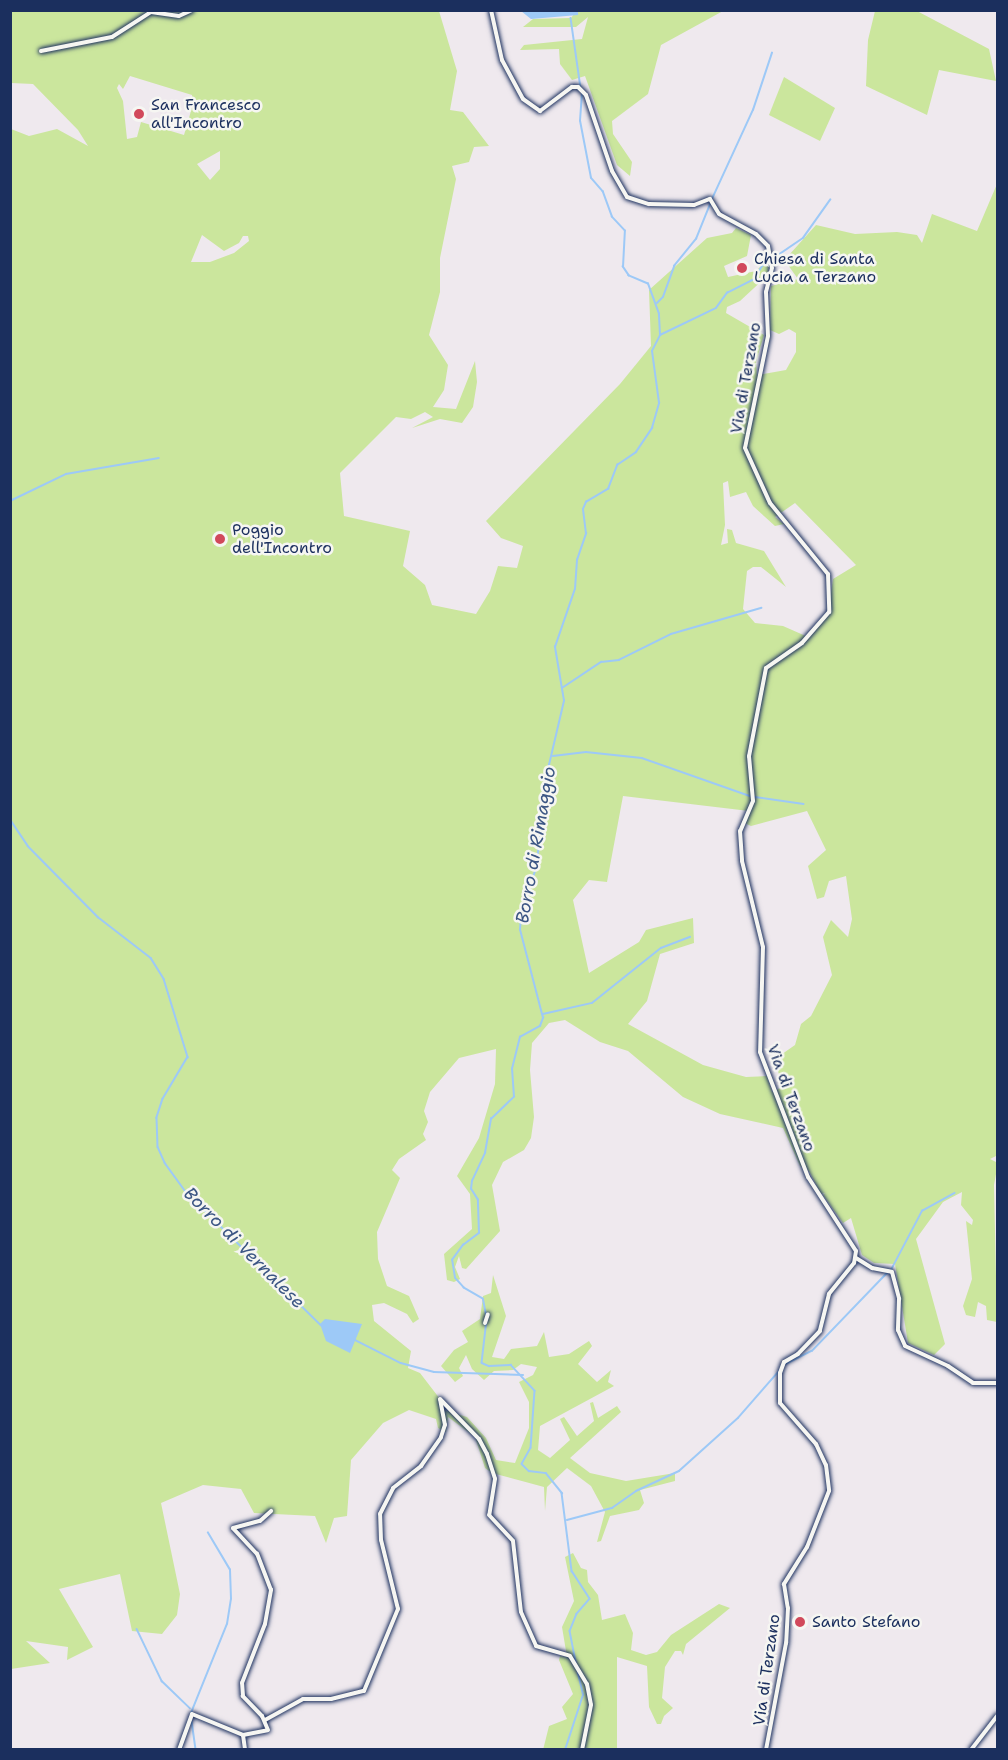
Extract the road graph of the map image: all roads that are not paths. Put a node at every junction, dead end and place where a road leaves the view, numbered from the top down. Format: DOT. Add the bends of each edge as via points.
graph roads {
  1 [pos="192,10"];
  2 [pos="491,10"];
  3 [pos="41,51"];
  4 [pos="856,1258"];
  5 [pos="488,1314"];
  6 [pos="485,1323"];
  7 [pos="998,1383"];
  8 [pos="271,1511"];
  9 [pos="998,1715"];
  10 [pos="265,1720"];
  11 [pos="243,1735"];
  12 [pos="179,1749"];
  13 [pos="245,1749"];
  14 [pos="582,1749"];
  15 [pos="766,1749"];
  16 [pos="971,1749"];
  1 -- 3 [label="street" via="179,16 151,12 112,37"];
  2 -- 4 [label="street, Via di Terzano" via="502,60 523,99 540,111 572,87 586,95 612,171 627,197 649,204 694,205 711,200 719,214 762,239 771,258 766,292 768,336 745,448 770,503 828,574 831,594 829,612 817,630 765,668 749,756 753,801 740,831 740,850 763,947 760,1052 774,1094 793,1131 801,1161 816,1192 845,1230"];
  4 -- 7 [label="street" via="872,1268 892,1272 899,1299 898,1330 905,1346 973,1383"];
  4 -- 15 [label="street, Via di Terzano" via="829,1294 820,1331 798,1354 784,1362 780,1373 780,1403 816,1444 826,1465 829,1491 807,1547 784,1584 788,1608 786,1643"];
  5 -- 6 [label="street"];
  8 -- 10 [label="street" via="260,1521 234,1528 257,1554 272,1590 265,1624 242,1683 243,1696"];
  9 -- 16 [label="street"];
  10 -- 11 [label="street" via="267,1732"];
  10 -- 14 [label="street" via="303,1699 332,1699 364,1691 398,1609 381,1540 381,1514 393,1488 421,1466 445,1430 440,1399 479,1439 487,1454 495,1479 489,1515 513,1540 520,1612 536,1646 570,1656 580,1667 591,1705"];
  11 -- 12 [label="street" via="192,1714"];
  11 -- 13 [label="street"];
}
